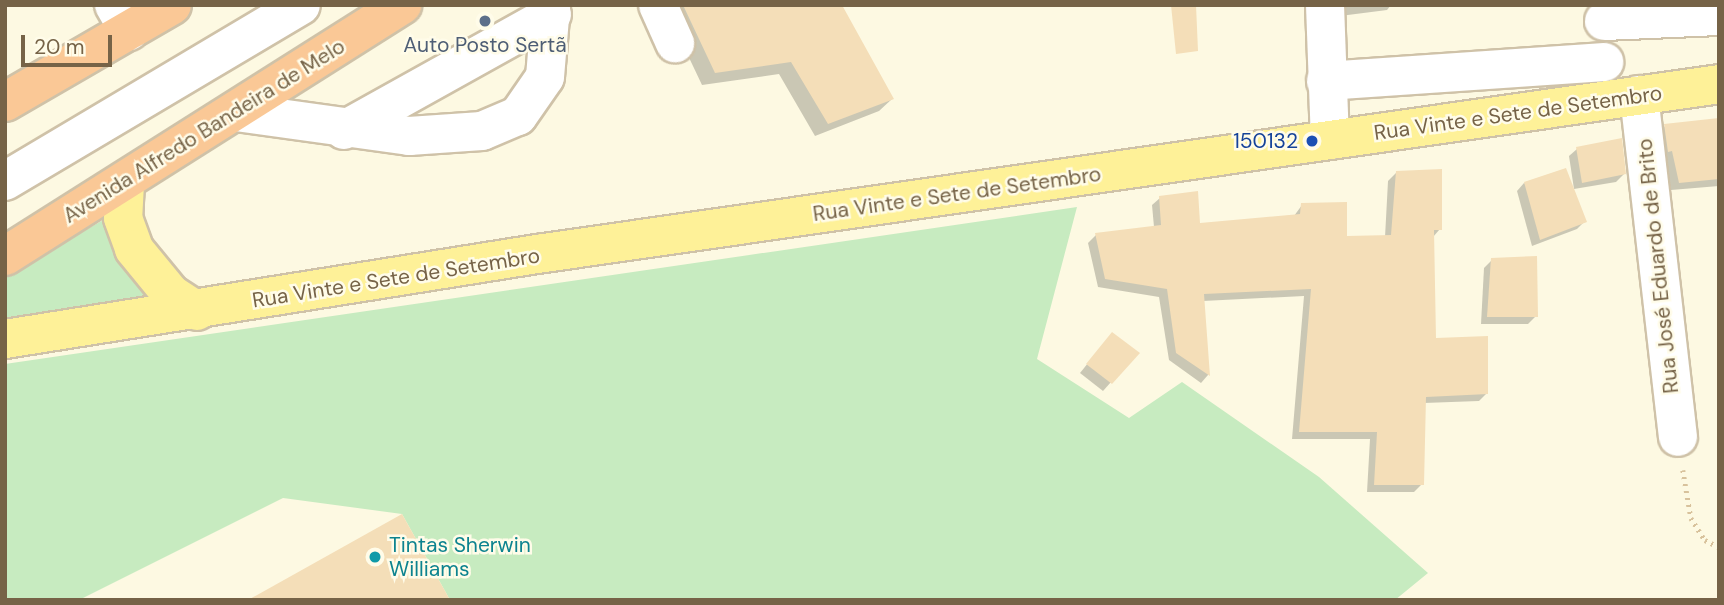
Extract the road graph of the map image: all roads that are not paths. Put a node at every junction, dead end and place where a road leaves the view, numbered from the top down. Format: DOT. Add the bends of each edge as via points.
graph roads {
  1 [pos="172,5"];
  2 [pos="301,5"];
  3 [pos="402,5"];
  4 [pos="658,5"];
  5 [pos="1325,5"];
  6 [pos="551,10"];
  7 [pos="1604,13"];
  8 [pos="1719,16"];
  9 [pos="122,18"];
  10 [pos="675,43"];
  11 [pos="1604,62"];
  12 [pos="1326,81"];
  13 [pos="1719,84"];
  14 [pos="1622,97"];
  15 [pos="5,102"];
  16 [pos="236,112"];
  17 [pos="344,130"];
  18 [pos="1330,140"];
  19 [pos="5,181"];
  20 [pos="125,183"];
  21 [pos="5,256"];
  22 [pos="197,311"];
  23 [pos="5,340"];
  24 [pos="1678,437"];
  1 -- 9 [label="highway"];
  2 -- 19 [label="street"];
  3 -- 16 [label="highway, Avenida Alfredo Bandeira de Melo"];
  4 -- 10 [label="street"];
  5 -- 12 [label="street"];
  6 -- 17 [label="street"];
  6 -- 17 [label="street" via="545,77 518,116 482,131 409,136"];
  7 -- 8 [label="street"];
  7 -- 11 [label="street, Rua José Eduardo de Brito"];
  9 -- 15 [label="highway"];
  11 -- 12 [label="street"];
  11 -- 14 [label="street, Rua José Eduardo de Brito"];
  12 -- 18 [label="street"];
  13 -- 14 [label="main road, Rua Vinte e Sete de Setembro"];
  14 -- 18 [label="main road, Rua Vinte e Sete de Setembro"];
  14 -- 24 [label="street, Rua José Eduardo de Brito"];
  16 -- 17 [label="street"];
  16 -- 20 [label="highway, Avenida Alfredo Bandeira de Melo"];
  18 -- 22 [label="main road, Rua Vinte e Sete de Setembro" via="537,254"];
  20 -- 21 [label="highway, Avenida Alfredo Bandeira de Melo"];
  20 -- 22 [label="main road" via="123,218 134,248 172,294"];
  22 -- 23 [label="main road, Rua Vinte e Sete de Setembro"];
}
